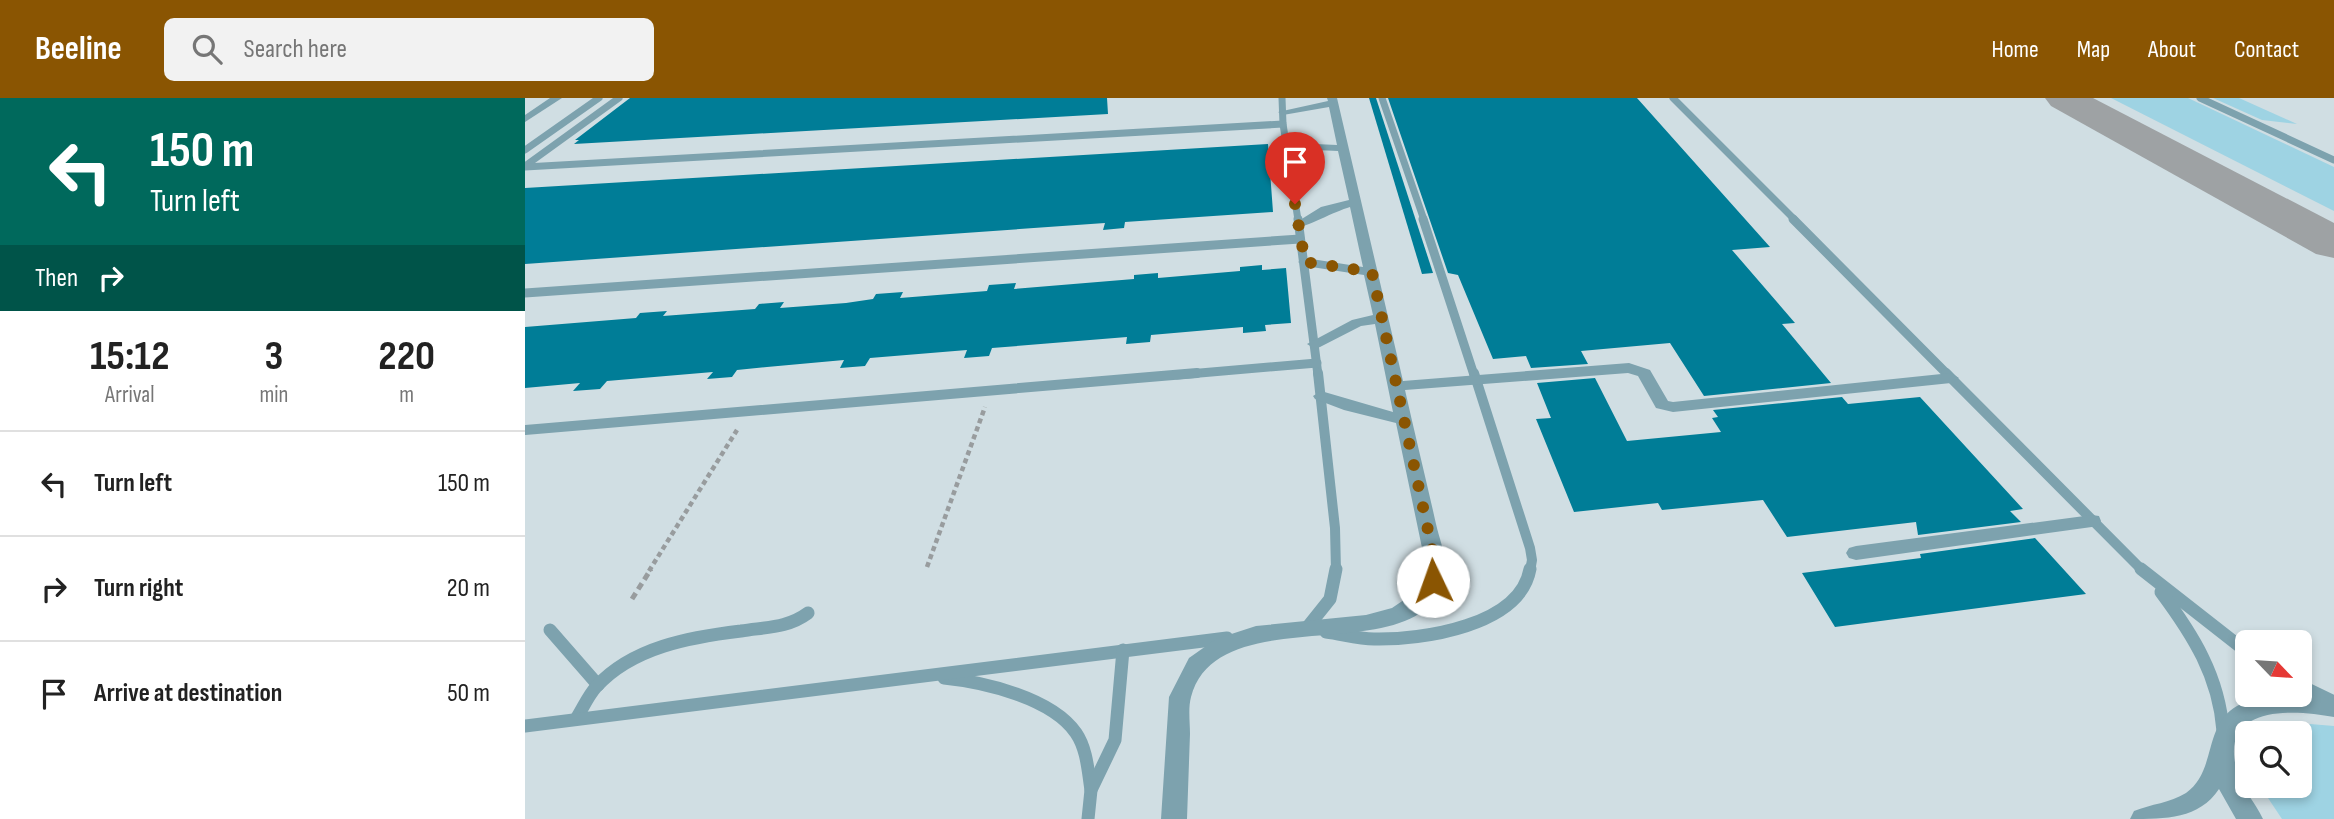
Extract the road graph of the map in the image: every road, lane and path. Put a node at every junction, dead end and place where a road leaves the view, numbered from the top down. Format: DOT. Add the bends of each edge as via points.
graph roads {
  1 [pos="557,98"];
  2 [pos="599,98"];
  3 [pos="619,98"];
  4 [pos="1282,98"];
  5 [pos="1382,98"];
  6 [pos="1672,98"];
  7 [pos="2200,98"];
  8 [pos="1333,100"];
  9 [pos="1283,118"];
  10 [pos="525,119"];
  11 [pos="1286,141"];
  12 [pos="1344,148"];
  13 [pos="525,150"];
  14 [pos="2334,160"];
  15 [pos="525,167"];
  16 [pos="1356,202"];
  17 [pos="1298,225"];
  18 [pos="1300,239"];
  19 [pos="1305,262"];
  20 [pos="1372,272"];
  21 [pos="525,293"];
  22 [pos="1382,318"];
  23 [pos="1315,344"];
  24 [pos="1317,363"];
  25 [pos="1951,378"];
  26 [pos="1397,386"];
  27 [pos="991,391"];
  28 [pos="1321,396"];
  29 [pos="748,411"];
  30 [pos="1404,420"];
  31 [pos="525,430"];
  32 [pos="2092,521"];
  33 [pos="1856,553"];
  34 [pos="927,567"];
  35 [pos="2151,579"];
  36 [pos="632,599"];
  37 [pos="809,613"];
  38 [pos="1306,629"];
  39 [pos="550,630"];
  40 [pos="1239,637"];
  41 [pos="2235,643"];
  42 [pos="1123,650"];
  43 [pos="916,677"];
  44 [pos="598,685"];
  45 [pos="2312,692"];
  46 [pos="2334,705"];
  47 [pos="576,719"];
  48 [pos="525,726"];
  49 [pos="2223,748"];
  50 [pos="1091,790"];
  51 [pos="1088,819"];
  52 [pos="1174,819"];
  53 [pos="2143,819"];
  54 [pos="2250,819"];
  1 -- 10 [label="street"];
  2 -- 13 [label="lane"];
  3 -- 15 [label="lane"];
  4 -- 9 [label="lane"];
  5 -- 38 [label="lane" via="1523,529 1531,571 1509,605 1468,626 1377,639"];
  6 -- 25 [label="lane"];
  7 -- 14 [label="lane"];
  8 -- 9 [label="street"];
  8 -- 12 [label="street"];
  9 -- 11 [label="lane"];
  9 -- 15 [label="lane"];
  11 -- 12 [label="street"];
  11 -- 17 [label="lane"];
  12 -- 16 [label="street"];
  16 -- 17 [label="street" via="1325,210"];
  16 -- 20 [label="street"];
  17 -- 18 [label="lane"];
  18 -- 19 [label="lane"];
  18 -- 21 [label="lane"];
  19 -- 20 [label="street"];
  19 -- 23 [label="lane"];
  20 -- 22 [label="street"];
  22 -- 23 [label="street" via="1357,323"];
  22 -- 26 [label="street"];
  23 -- 24 [label="lane"];
  24 -- 27 [label="lane"];
  24 -- 28 [label="lane"];
  25 -- 26 [label="street" via="1673,407 1662,405 1644,373 1629,368"];
  25 -- 32 [label="lane"];
  26 -- 30 [label="street"];
  27 -- 29 [label="lane"];
  27 -- 34 [label="path"];
  28 -- 30 [label="street"];
  28 -- 38 [label="lane" via="1336,566 1326,606"];
  29 -- 31 [label="lane"];
  29 -- 36 [label="path"];
  30 -- 38 [label="street" via="1436,567 1426,595 1392,615"];
  32 -- 33 [label="street"];
  32 -- 35 [label="lane"];
  35 -- 41 [label="lane"];
  35 -- 49 [label="lane" via="2189,629 2213,675 2223,707"];
  37 -- 44 [label="lane" via="793,624 673,641 625,663"];
  38 -- 40 [label="street"];
  39 -- 44 [label="lane"];
  40 -- 42 [label="lane"];
  40 -- 52 [label="street" via="1200,660 1184,684"];
  42 -- 43 [label="lane"];
  42 -- 50 [label="lane" via="1115,740"];
  43 -- 47 [label="lane"];
  43 -- 50 [label="lane" via="976,681 1053,713 1075,730 1087,758"];
  44 -- 47 [label="lane"];
  45 -- 46 [label="lane"];
  46 -- 49 [label="street" via="2287,702 2257,707 2235,719"];
  47 -- 48 [label="lane"];
  49 -- 53 [label="street" via="2214,782 2195,801"];
  49 -- 54 [label="street" via="2232,794"];
  50 -- 51 [label="lane"];
}
